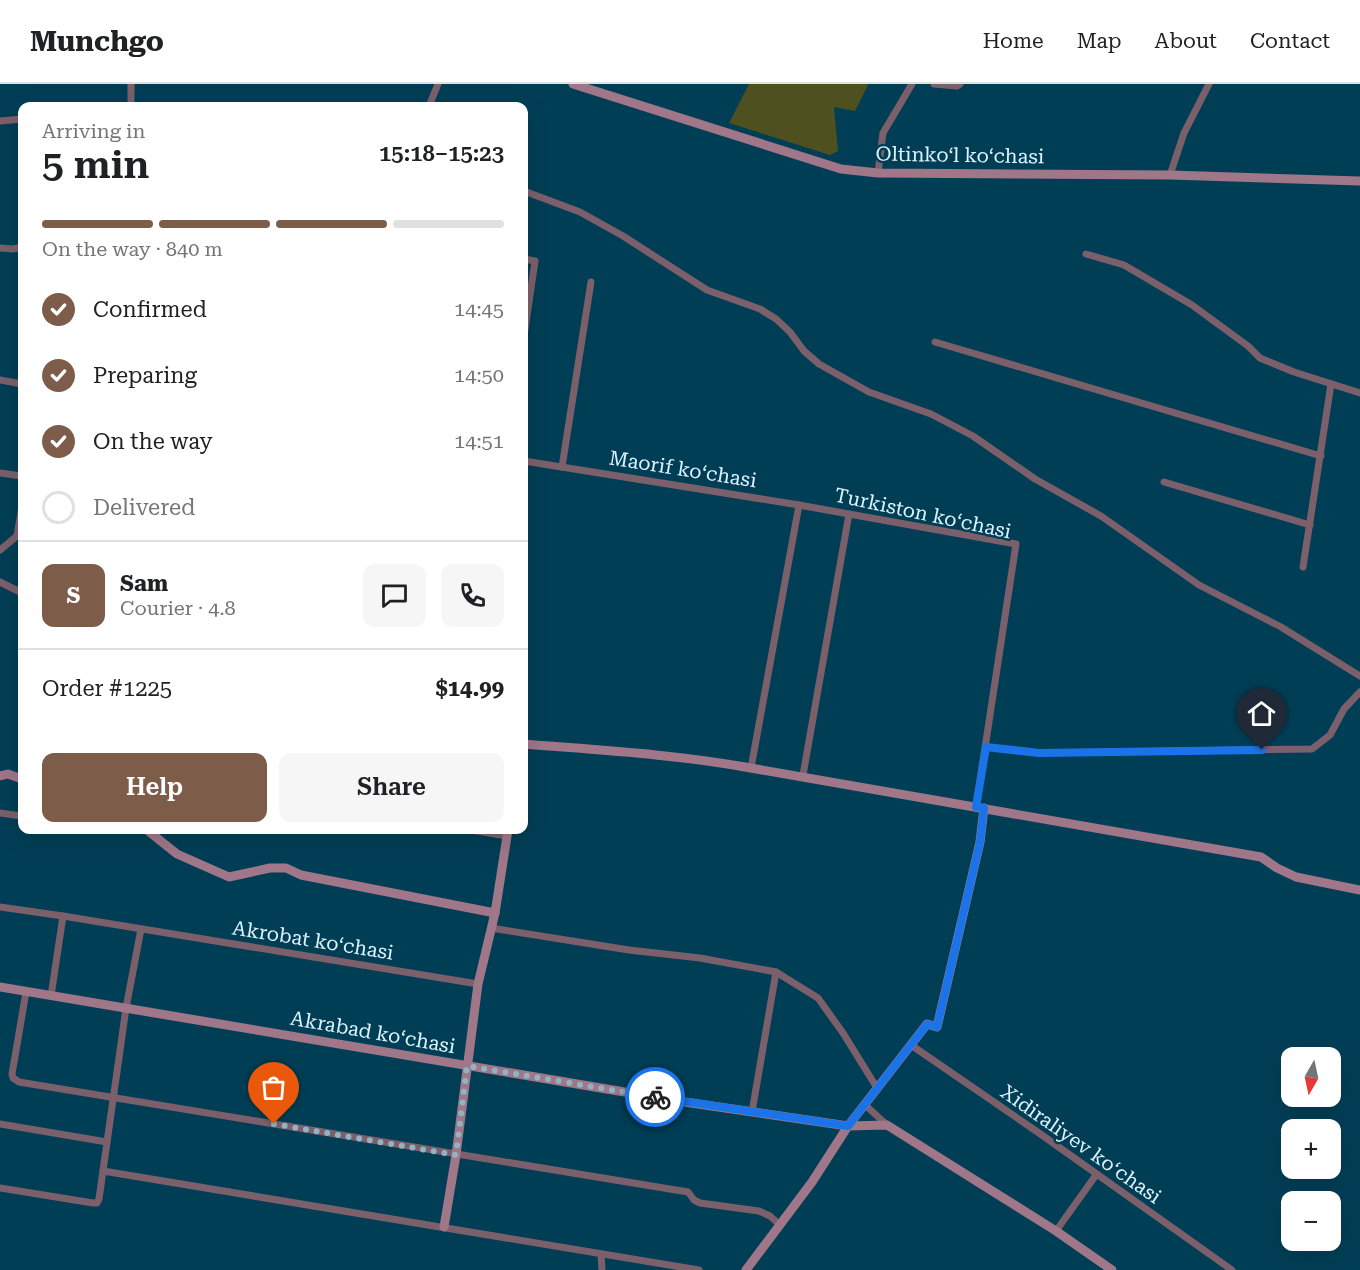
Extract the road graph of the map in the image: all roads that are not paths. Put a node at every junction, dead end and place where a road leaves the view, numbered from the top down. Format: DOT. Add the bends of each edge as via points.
graph roads {
  1 [pos="131,84"];
  2 [pos="438,84"];
  3 [pos="573,84"];
  4 [pos="912,84"];
  5 [pos="934,84"];
  6 [pos="960,84"];
  7 [pos="1209,84"];
  8 [pos="131,102"];
  9 [pos="431,102"];
  10 [pos="18,119"];
  11 [pos="0,121"];
  12 [pos="878,173"];
  13 [pos="1170,176"];
  14 [pos="1360,181"];
  15 [pos="528,192"];
  16 [pos="0,248"];
  17 [pos="18,248"];
  18 [pos="1086,254"];
  19 [pos="528,260"];
  20 [pos="591,282"];
  21 [pos="528,309"];
  22 [pos="934,342"];
  23 [pos="0,380"];
  24 [pos="18,383"];
  25 [pos="1331,384"];
  26 [pos="1360,393"];
  27 [pos="1321,456"];
  28 [pos="528,462"];
  29 [pos="562,467"];
  30 [pos="0,473"];
  31 [pos="18,475"];
  32 [pos="1164,482"];
  33 [pos="799,505"];
  34 [pos="849,514"];
  35 [pos="1310,525"];
  36 [pos="18,536"];
  37 [pos="0,550"];
  38 [pos="1303,567"];
  39 [pos="0,582"];
  40 [pos="18,591"];
  41 [pos="1360,676"];
  42 [pos="1360,692"];
  43 [pos="528,744"];
  44 [pos="986,747"];
  45 [pos="751,768"];
  46 [pos="803,775"];
  47 [pos="0,776"];
  48 [pos="18,778"];
  49 [pos="980,808"];
  50 [pos="0,813"];
  51 [pos="18,815"];
  52 [pos="152,834"];
  53 [pos="508,834"];
  54 [pos="1360,890"];
  55 [pos="0,907"];
  56 [pos="495,914"];
  57 [pos="63,916"];
  58 [pos="491,928"];
  59 [pos="141,929"];
  60 [pos="776,972"];
  61 [pos="478,984"];
  62 [pos="0,987"];
  63 [pos="26,992"];
  64 [pos="51,996"];
  65 [pos="126,1008"];
  66 [pos="911,1045"];
  67 [pos="467,1066"];
  68 [pos="877,1088"];
  69 [pos="115,1097"];
  70 [pos="864,1104"];
  71 [pos="752,1112"];
  72 [pos="0,1124"];
  73 [pos="887,1125"];
  74 [pos="848,1126"];
  75 [pos="107,1142"];
  76 [pos="456,1155"];
  77 [pos="103,1171"];
  78 [pos="1096,1175"];
  79 [pos="0,1188"];
  80 [pos="780,1225"];
  81 [pos="444,1227"];
  82 [pos="1056,1231"];
  83 [pos="601,1254"];
  84 [pos="602,1270"];
  85 [pos="699,1270"];
  86 [pos="746,1270"];
  87 [pos="1112,1270"];
  88 [pos="1232,1270"];
  1 -- 8 [label="street"];
  2 -- 9 [label="street"];
  3 -- 12 [label="street, Oltinkoʻl koʻchasi" via="841,169"];
  4 -- 12 [label="street" via="883,134"];
  5 -- 6 [label="street"];
  7 -- 13 [label="street" via="1184,133"];
  10 -- 11 [label="street"];
  12 -- 13 [label="street, Oltinkoʻl koʻchasi"];
  13 -- 14 [label="street, Oltinkoʻl koʻchasi"];
  15 -- 41 [label="street" via="580,212 707,290 760,309 790,332 819,364 869,392 931,414 973,436 1035,479 1101,516 1199,585 1281,627"];
  16 -- 17 [label="street"];
  18 -- 25 [label="street" via="1124,265 1192,305 1260,358"];
  19 -- 21 [label="street" via="535,261"];
  20 -- 29 [label="street"];
  22 -- 27 [label="street"];
  23 -- 24 [label="street"];
  25 -- 26 [label="street"];
  25 -- 27 [label="street"];
  27 -- 35 [label="street"];
  28 -- 29 [label="street, Maorif koʻchasi"];
  29 -- 33 [label="street, Maorif koʻchasi"];
  30 -- 31 [label="street"];
  32 -- 35 [label="street"];
  33 -- 34 [label="street, Turkiston koʻchasi"];
  33 -- 45 [label="street"];
  34 -- 44 [label="street, Turkiston koʻchasi" via="1016,544"];
  34 -- 46 [label="street"];
  35 -- 38 [label="street"];
  36 -- 37 [label="street"];
  39 -- 40 [label="street"];
  42 -- 44 [label="street" via="1344,709 1330,735 1312,749 1039,753"];
  43 -- 45 [label="street"];
  44 -- 49 [label="street"];
  45 -- 46 [label="street"];
  46 -- 49 [label="street"];
  47 -- 48 [label="street"];
  49 -- 54 [label="street" via="1261,857 1296,877"];
  49 -- 66 [label="street" via="980,842 937,1027 927,1024"];
  50 -- 51 [label="street"];
  52 -- 56 [label="street" via="177,854 229,877 286,868 301,875"];
  53 -- 56 [label="street"];
  55 -- 57 [label="street, Akrobat koʻchasi"];
  56 -- 58 [label="street"];
  57 -- 59 [label="street, Akrobat koʻchasi"];
  57 -- 64 [label="street"];
  58 -- 60 [label="street"];
  58 -- 61 [label="street"];
  59 -- 61 [label="street, Akrobat koʻchasi"];
  59 -- 65 [label="street"];
  60 -- 68 [label="street" via="818,998"];
  60 -- 71 [label="street"];
  61 -- 67 [label="street"];
  62 -- 63 [label="street, Akrabad koʻchasi"];
  63 -- 64 [label="street, Akrabad koʻchasi"];
  63 -- 69 [label="street" via="13,1078"];
  64 -- 65 [label="street, Akrabad koʻchasi"];
  65 -- 67 [label="street, Akrabad koʻchasi"];
  65 -- 69 [label="street"];
  66 -- 68 [label="street"];
  66 -- 78 [label="street, Xidiraliyev koʻchasi"];
  67 -- 71 [label="street, Akrabad koʻchasi"];
  67 -- 76 [label="street"];
  68 -- 70 [label="street"];
  69 -- 75 [label="street"];
  69 -- 76 [label="street"];
  70 -- 73 [label="street"];
  70 -- 74 [label="street"];
  71 -- 74 [label="street, Akrabad koʻchasi"];
  72 -- 75 [label="street"];
  73 -- 74 [label="street, Akrabad koʻchasi"];
  73 -- 82 [label="street"];
  74 -- 80 [label="street"];
  75 -- 77 [label="street"];
  76 -- 80 [label="street" via="688,1192 700,1203 766,1213"];
  76 -- 81 [label="street"];
  77 -- 79 [label="street" via="97,1203"];
  77 -- 81 [label="street"];
  78 -- 82 [label="street"];
  78 -- 88 [label="street, Xidiraliyev koʻchasi"];
  80 -- 86 [label="street"];
  81 -- 83 [label="street"];
  82 -- 87 [label="street"];
  83 -- 84 [label="street"];
  83 -- 85 [label="street"];
}
